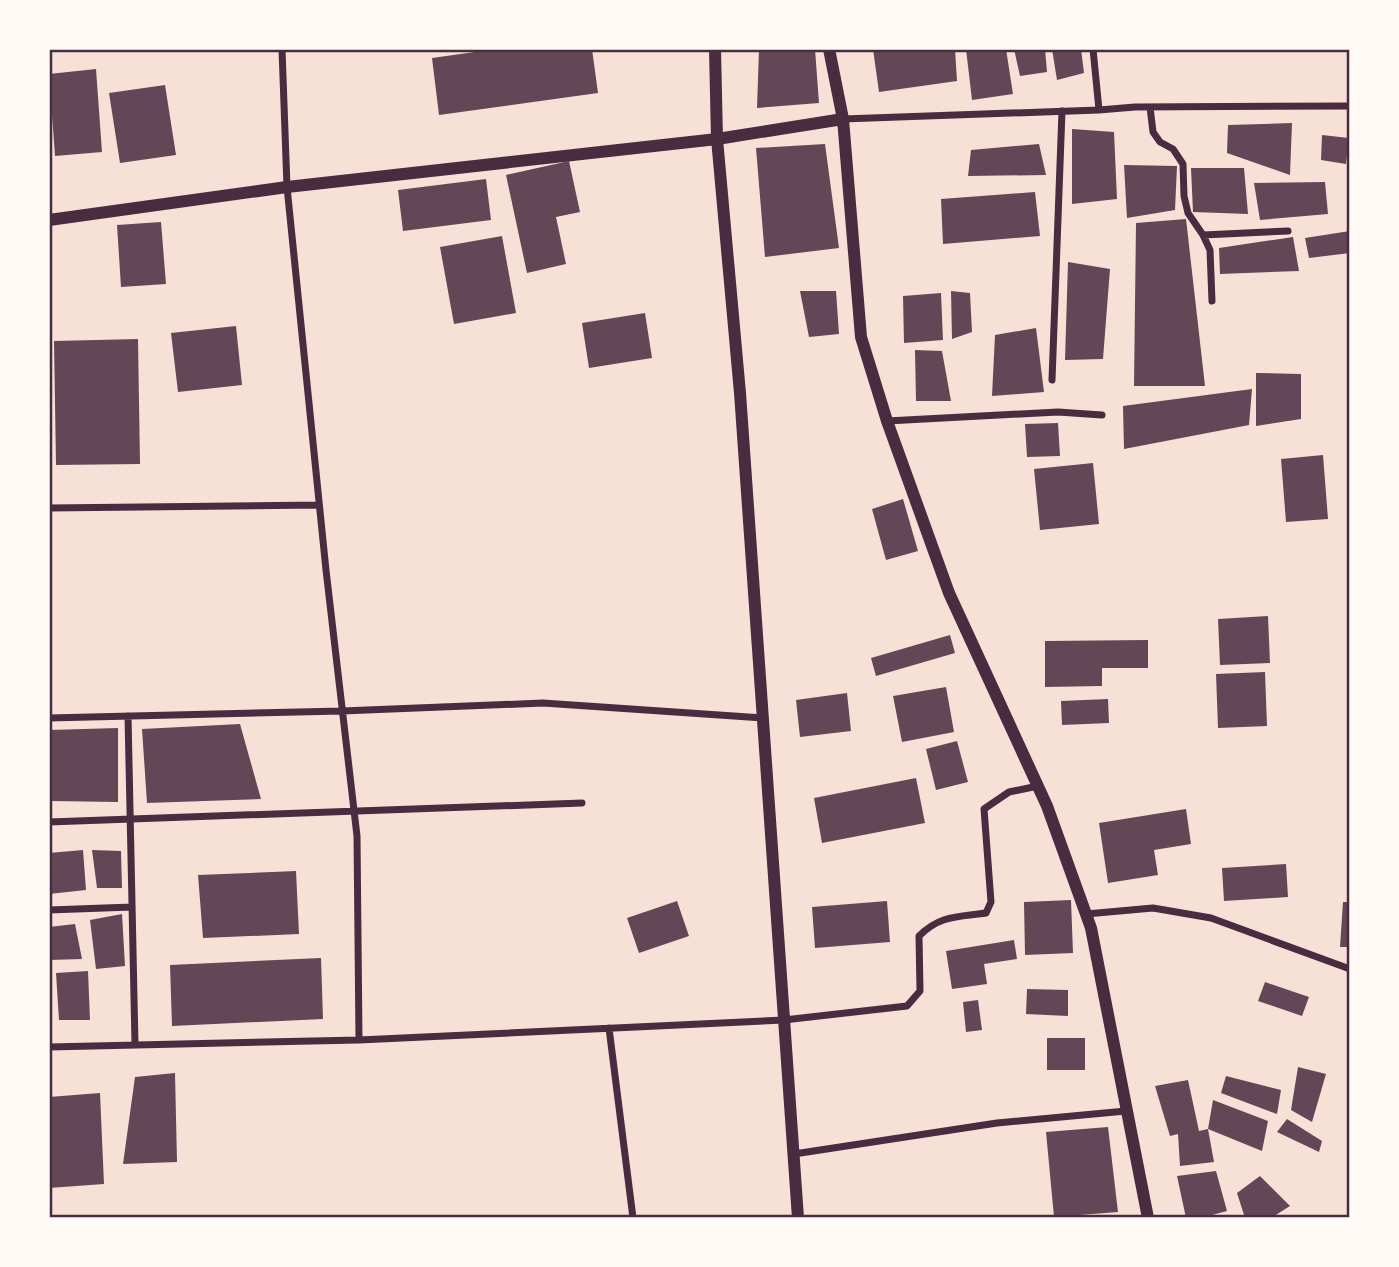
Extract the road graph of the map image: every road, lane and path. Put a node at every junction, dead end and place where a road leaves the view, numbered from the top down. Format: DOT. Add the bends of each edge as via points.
graph roads {
  1 [pos="282,49"];
  2 [pos="715,49"];
  3 [pos="829,49"];
  4 [pos="1093,49"];
  5 [pos="1350,106"];
  6 [pos="1150,107"];
  7 [pos="1099,110"];
  8 [pos="1062,111"];
  9 [pos="843,119"];
  10 [pos="717,139"];
  11 [pos="288,187"];
  12 [pos="49,220"];
  13 [pos="1288,231"];
  14 [pos="1203,236"];
  15 [pos="1212,301"];
  16 [pos="1052,380"];
  17 [pos="1102,415"];
  18 [pos="887,421"];
  19 [pos="319,505"];
  20 [pos="49,508"];
  21 [pos="342,711"];
  22 [pos="128,716"];
  23 [pos="49,718"];
  24 [pos="763,719"];
  25 [pos="1038,786"];
  26 [pos="582,803"];
  27 [pos="354,812"];
  28 [pos="130,820"];
  29 [pos="49,822"];
  30 [pos="132,907"];
  31 [pos="49,910"];
  32 [pos="1086,914"];
  33 [pos="1350,969"];
  34 [pos="784,1020"];
  35 [pos="609,1028"];
  36 [pos="359,1040"];
  37 [pos="135,1044"];
  38 [pos="49,1047"];
  39 [pos="1126,1111"];
  40 [pos="794,1154"];
  41 [pos="633,1218"];
  42 [pos="798,1218"];
  43 [pos="1148,1218"];
  1 -- 11 [label="street"];
  2 -- 10 [label="street"];
  3 -- 9 [label="street"];
  4 -- 7 [label="street"];
  5 -- 6 [label="street"];
  6 -- 7 [label="street"];
  6 -- 14 [label="street" via="1153,132 1182,164 1188,213"];
  7 -- 8 [label="street"];
  8 -- 9 [label="street"];
  8 -- 16 [label="street"];
  9 -- 10 [label="street"];
  9 -- 18 [label="street" via="861,337"];
  10 -- 11 [label="street"];
  10 -- 24 [label="street"];
  11 -- 12 [label="street"];
  11 -- 19 [label="street"];
  13 -- 14 [label="street"];
  14 -- 15 [label="street" via="1210,250"];
  17 -- 18 [label="street" via="1058,412"];
  18 -- 25 [label="street" via="949,593"];
  19 -- 20 [label="street"];
  19 -- 21 [label="street"];
  21 -- 22 [label="street"];
  21 -- 24 [label="street" via="543,703"];
  21 -- 27 [label="street"];
  22 -- 23 [label="street"];
  22 -- 28 [label="street"];
  24 -- 34 [label="street"];
  25 -- 32 [label="street"];
  25 -- 34 [label="street" via="1009,792 984,809 991,902 986,913 941,919 919,936 920,991 907,1006"];
  26 -- 27 [label="street"];
  27 -- 28 [label="street"];
  27 -- 36 [label="street"];
  28 -- 29 [label="street"];
  28 -- 30 [label="street"];
  30 -- 31 [label="street"];
  30 -- 37 [label="street"];
  32 -- 33 [label="street" via="1153,908 1211,918"];
  32 -- 39 [label="street"];
  34 -- 35 [label="street"];
  34 -- 40 [label="street"];
  35 -- 36 [label="street"];
  35 -- 41 [label="street"];
  36 -- 37 [label="street"];
  37 -- 38 [label="street"];
  39 -- 40 [label="street" via="997,1123"];
  39 -- 43 [label="street"];
  40 -- 42 [label="street"];
}
